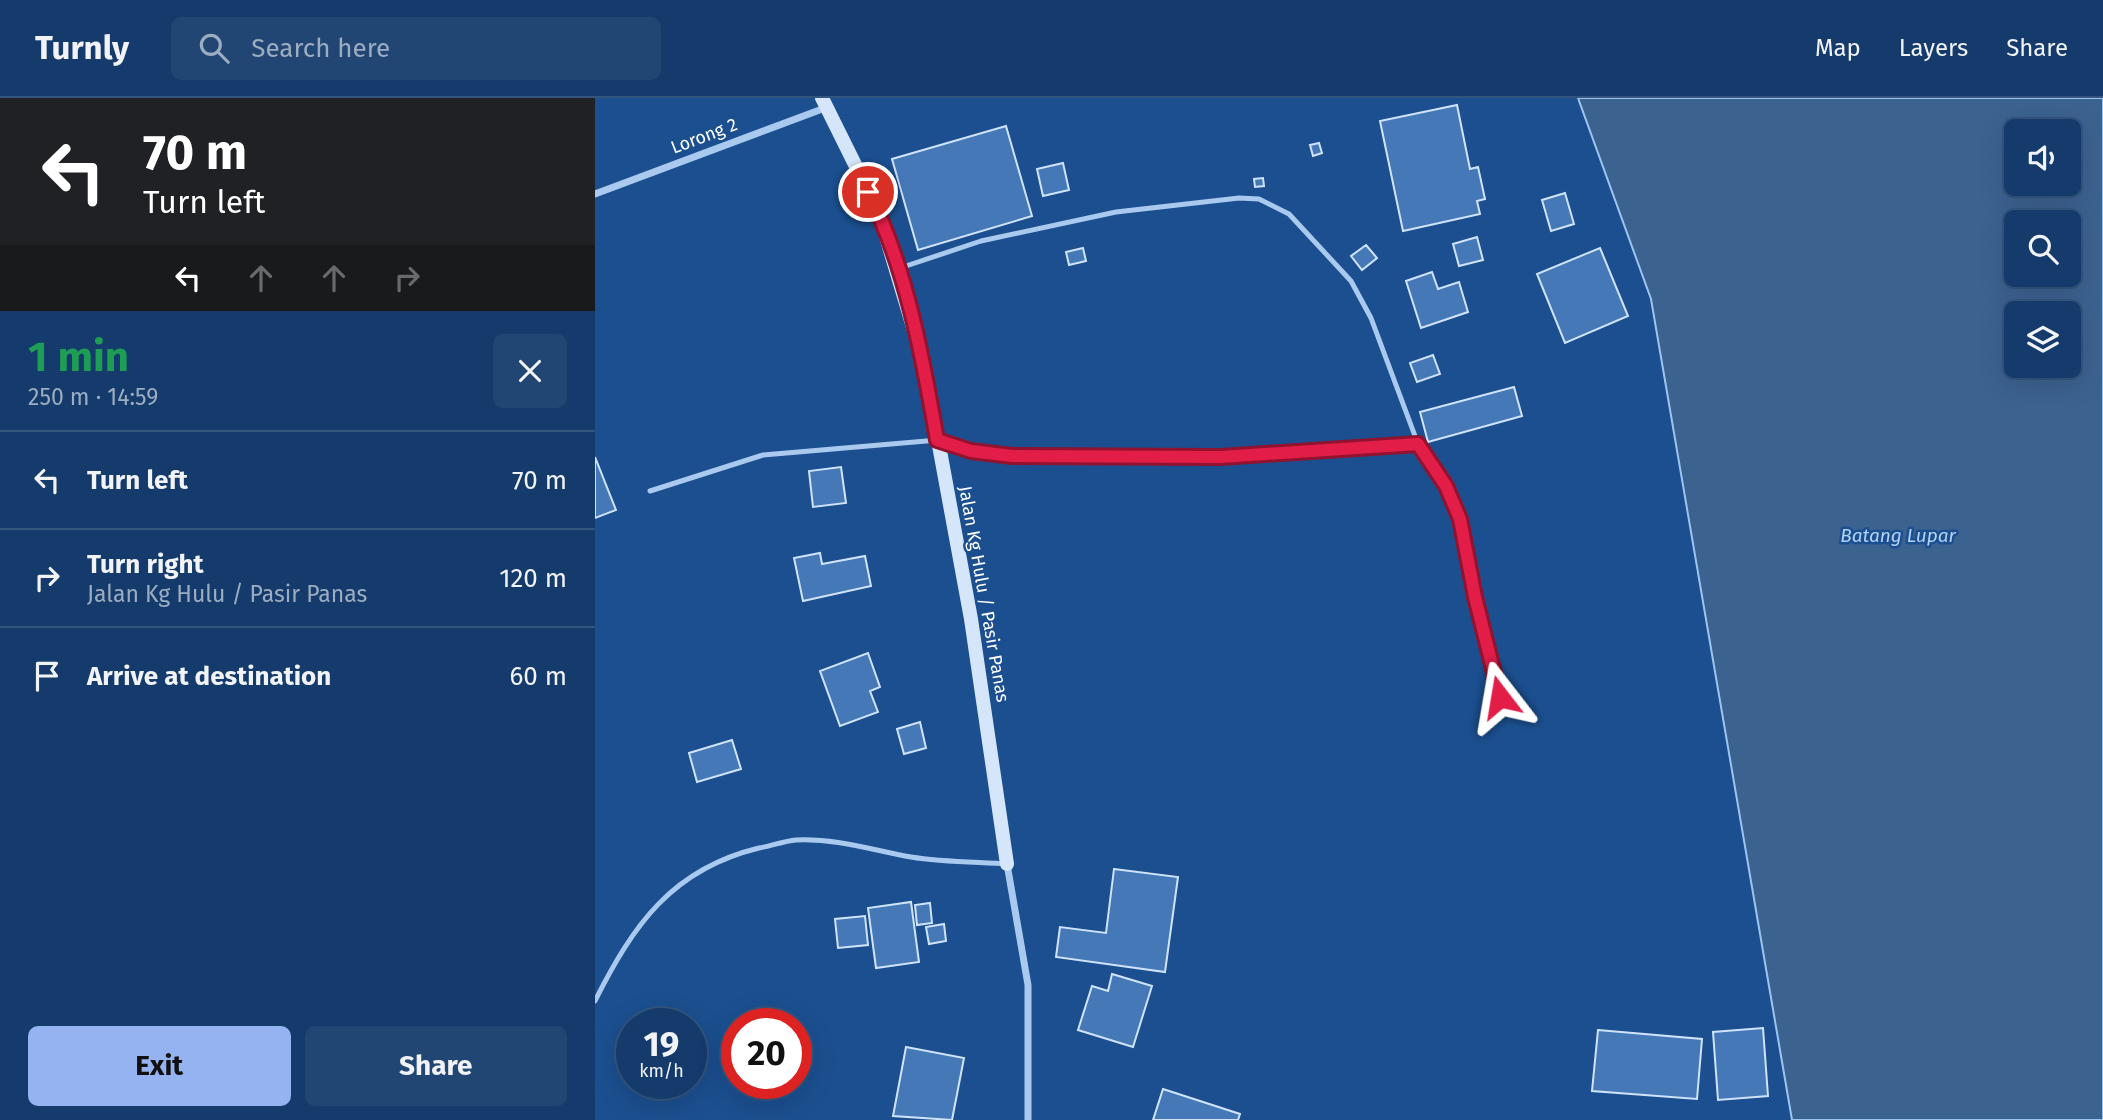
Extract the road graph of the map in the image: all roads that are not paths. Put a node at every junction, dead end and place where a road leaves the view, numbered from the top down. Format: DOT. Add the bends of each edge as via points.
graph roads {
  1 [pos="823,103"];
  2 [pos="595,194"];
  3 [pos="897,268"];
  4 [pos="937,440"];
  5 [pos="1418,444"];
  6 [pos="650,491"];
  7 [pos="1500,697"];
  8 [pos="1007,864"];
  9 [pos="595,1001"];
  10 [pos="1028,1120"];
  1 -- 2 [label="street, Lorong 2"];
  1 -- 3 [label="main road, Jalan Kg Hulu / Pasir Panas" via="879,213"];
  3 -- 4 [label="main road, Jalan Kg Hulu / Pasir Panas" via="924,364"];
  3 -- 5 [label="lane" via="981,241 1116,212 1259,199 1289,214 1351,281 1375,329"];
  4 -- 5 [label="lane" via="971,451 1012,456 1220,457"];
  4 -- 6 [label="lane" via="763,455"];
  4 -- 8 [label="main road, Jalan Kg Hulu / Pasir Panas" via="971,619"];
  5 -- 7 [label="lane" via="1446,486 1460,519"];
  8 -- 9 [label="lane" via="912,857 856,844 794,840 740,853 689,875 646,915 617,957"];
  8 -- 10 [label="street" via="1028,985"];
}
